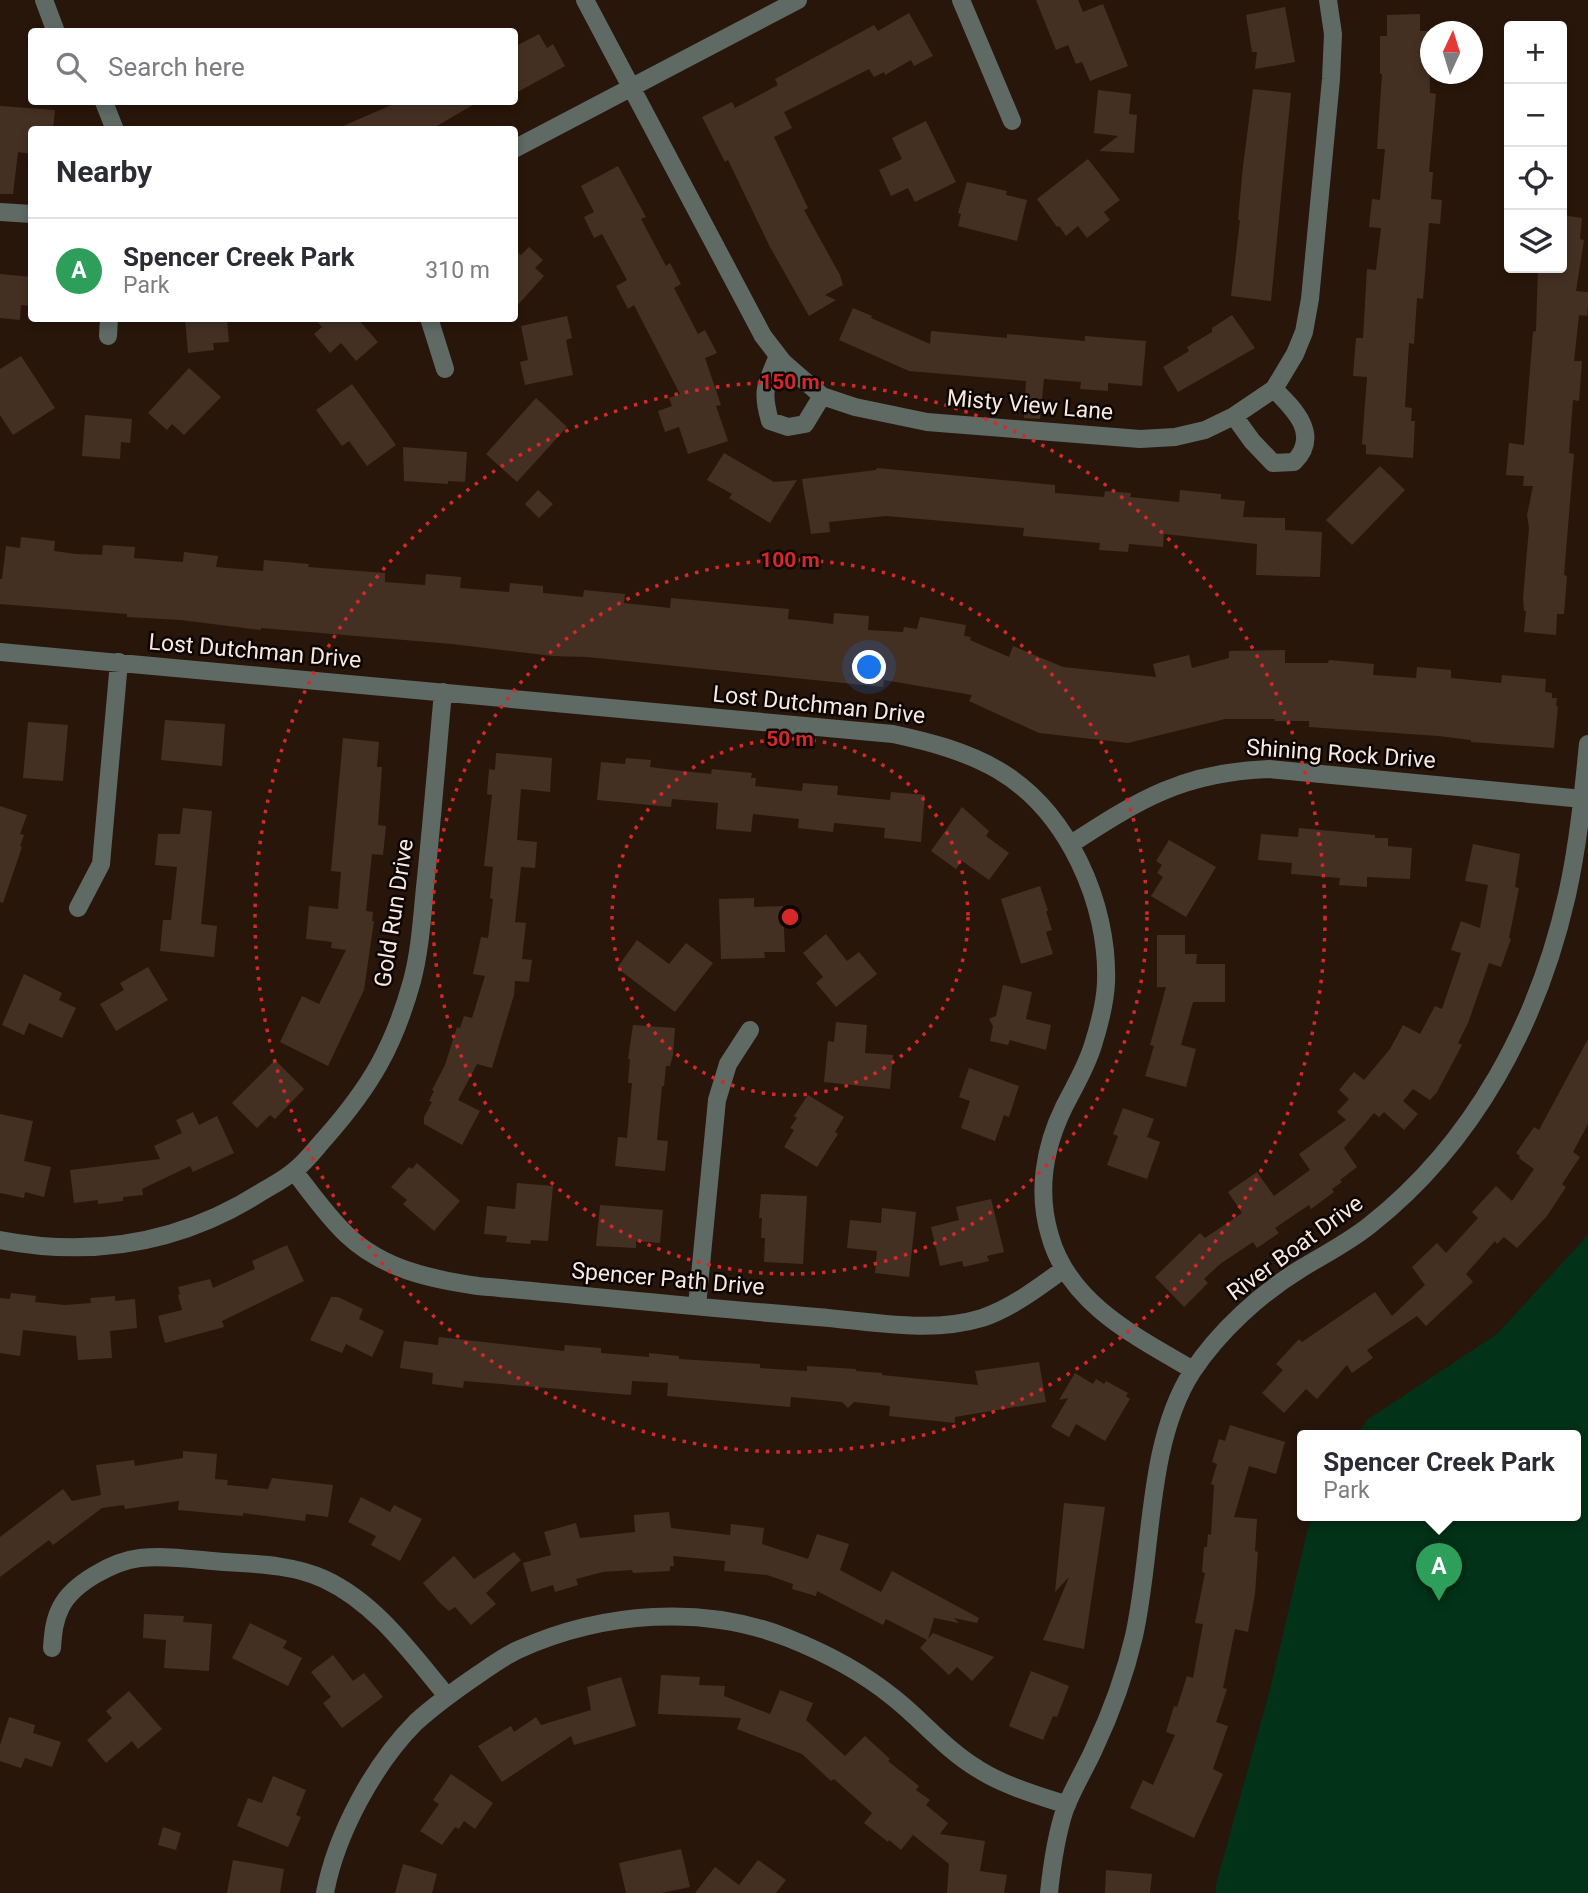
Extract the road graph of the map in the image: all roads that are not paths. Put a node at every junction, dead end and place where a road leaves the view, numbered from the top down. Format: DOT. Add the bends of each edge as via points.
graph roads {
  1 [pos="44,0"];
  2 [pos="585,0"];
  3 [pos="798,0"];
  4 [pos="961,0"];
  5 [pos="1328,0"];
  6 [pos="54,28"];
  7 [pos="633,87"];
  8 [pos="105,105"];
  9 [pos="1012,121"];
  10 [pos="113,126"];
  11 [pos="518,147"];
  12 [pos="0,212"];
  13 [pos="28,215"];
  14 [pos="430,322"];
  15 [pos="778,356"];
  16 [pos="445,369"];
  17 [pos="1274,389"];
  18 [pos="822,396"];
  19 [pos="1234,416"];
  20 [pos="0,652"];
  21 [pos="119,662"];
  22 [pos="443,692"];
  23 [pos="1588,744"];
  24 [pos="1583,799"];
  25 [pos="1071,844"];
  26 [pos="78,908"];
  27 [pos="750,1030"];
  28 [pos="294,1171"];
  29 [pos="0,1240"];
  30 [pos="1064,1269"];
  31 [pos="697,1306"];
  32 [pos="1193,1370"];
  33 [pos="52,1648"];
  34 [pos="447,1696"];
  35 [pos="1066,1805"];
  36 [pos="325,1893"];
  37 [pos="1049,1893"];
  1 -- 6 [label="street"];
  2 -- 7 [label="street, Misty View Lane"];
  3 -- 7 [label="street"];
  4 -- 9 [label="street"];
  5 -- 17 [label="street, Misty View Lane" via="1333,34 1331,79 1310,299 1304,332"];
  7 -- 11 [label="street"];
  7 -- 15 [label="street, Misty View Lane" via="745,304"];
  8 -- 10 [label="street"];
  12 -- 13 [label="street"];
  14 -- 16 [label="street"];
  15 -- 18 [label="street, Misty View Lane"];
  15 -- 18 [label="street" via="764,390 770,421 788,427 805,424"];
  17 -- 19 [label="street, Misty View Lane"];
  17 -- 19 [label="street" via="1298,413 1306,443 1294,462 1273,463"];
  18 -- 19 [label="street, Misty View Lane" via="927,422 1140,439 1205,430"];
  20 -- 21 [label="street, Lost Dutchman Drive"];
  21 -- 22 [label="street, Lost Dutchman Drive"];
  21 -- 26 [label="street" via="101,864"];
  22 -- 25 [label="street, Lost Dutchman Drive" via="893,734 935,743 1000,772 1029,794"];
  22 -- 28 [label="street, Gold Run Drive" via="413,979 375,1074 356,1103"];
  23 -- 24 [label="street, River Boat Drive"];
  24 -- 25 [label="street, Shining Rock Drive" via="1240,770 1173,786 1128,807"];
  24 -- 32 [label="street, River Boat Drive" via="1567,897 1525,1025 1462,1132 1402,1198 1269,1292 1233,1323"];
  25 -- 30 [label="street, Lost Dutchman Drive" via="1100,918 1106,984 1093,1047 1054,1127 1045,1166 1044,1209"];
  27 -- 31 [label="street" via="728,1064 717,1100"];
  28 -- 29 [label="street, Gold Run Drive" via="202,1224 117,1246 76,1249"];
  28 -- 31 [label="street, Spencer Path Drive" via="348,1236 411,1273 478,1286"];
  30 -- 31 [label="street, Spencer Path Drive" via="982,1318 948,1325"];
  30 -- 32 [label="street, Lost Dutchman Drive" via="1104,1315"];
  32 -- 35 [label="street, River Boat Drive" via="1177,1399 1163,1442 1133,1639 1115,1699"];
  33 -- 34 [label="street" via="61,1605 82,1583 111,1566 139,1558 256,1564 324,1578 352,1595 387,1626"];
  34 -- 35 [label="street" via="519,1649 565,1633 617,1620 661,1616 715,1619 786,1637 862,1674 979,1770"];
  34 -- 36 [label="street" via="415,1724 360,1799 341,1838"];
  35 -- 37 [label="street, River Boat Drive" via="1055,1842"];
}
